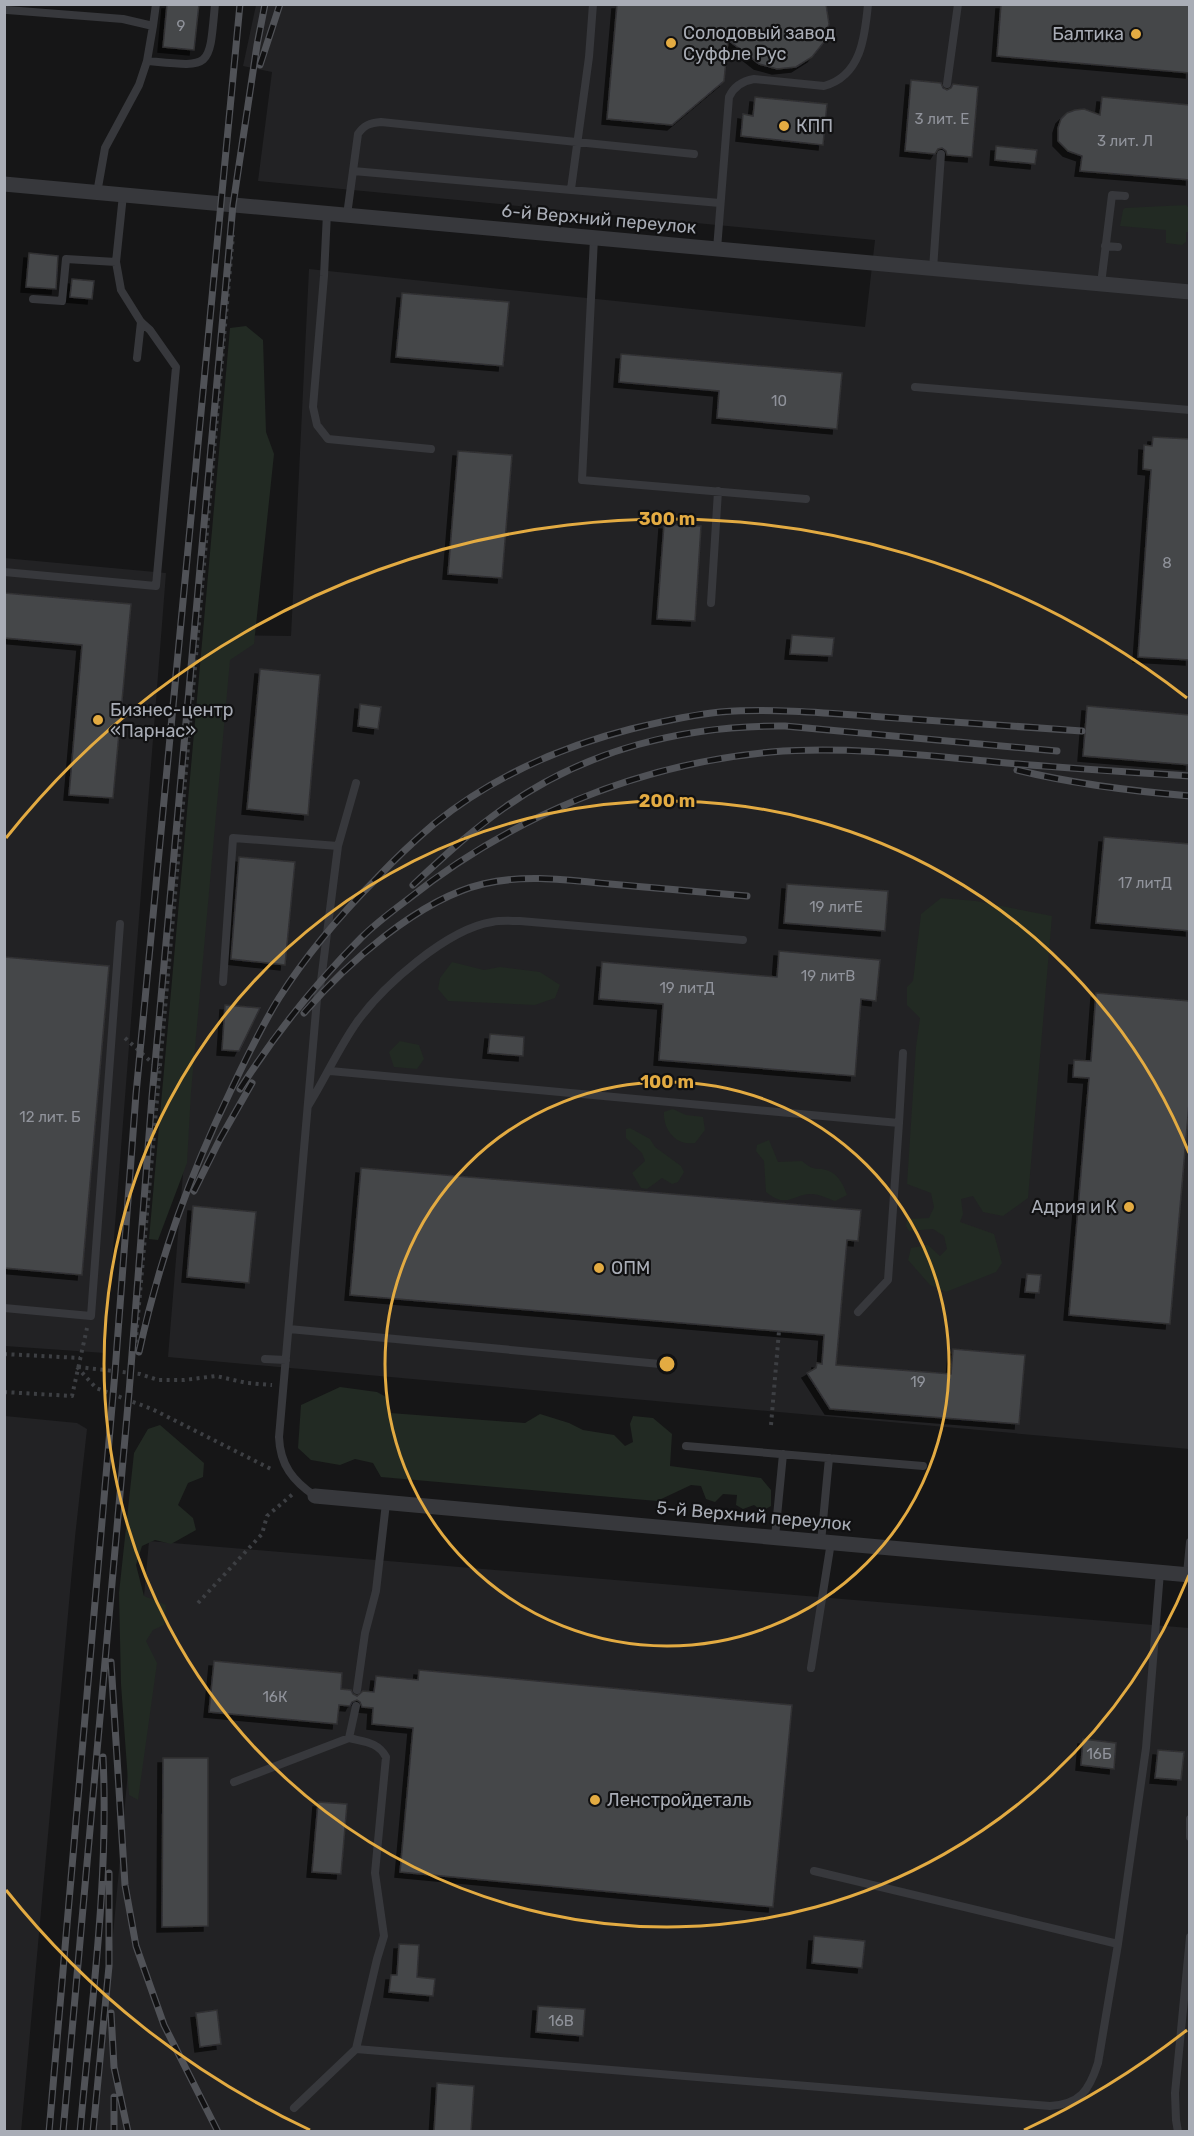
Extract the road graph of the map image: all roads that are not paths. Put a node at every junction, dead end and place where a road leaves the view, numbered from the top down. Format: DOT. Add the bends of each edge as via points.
graph roads {
  1 [pos="156,4"];
  2 [pos="215,4"];
  3 [pos="593,4"];
  4 [pos="868,4"];
  5 [pos="958,4"];
  6 [pos="7,10"];
  7 [pos="153,26"];
  8 [pos="147,61"];
  9 [pos="947,84"];
  10 [pos="579,141"];
  11 [pos="694,154"];
  12 [pos="941,154"];
  13 [pos="353,171"];
  14 [pos="4,184"];
  15 [pos="571,189"];
  16 [pos="97,193"];
  17 [pos="123,195"];
  18 [pos="1125,196"];
  19 [pos="720,203"];
  20 [pos="327,213"];
  21 [pos="347,216"];
  22 [pos="594,238"];
  23 [pos="1105,246"];
  24 [pos="1118,247"];
  25 [pos="717,249"];
  26 [pos="116,262"];
  27 [pos="933,268"];
  28 [pos="1101,284"];
  29 [pos="1190,292"];
  30 [pos="33,299"];
  31 [pos="141,322"];
  32 [pos="137,358"];
  33 [pos="915,387"];
  34 [pos="1190,410"];
  35 [pos="431,449"];
  36 [pos="718,491"];
  37 [pos="806,499"];
  38 [pos="4,572"];
  39 [pos="711,603"];
  40 [pos="356,783"];
  41 [pos="338,846"];
  42 [pos="120,924"];
  43 [pos="743,940"];
  44 [pos="222,982"];
  45 [pos="903,1053"];
  46 [pos="330,1071"];
  47 [pos="307,1107"];
  48 [pos="899,1123"];
  49 [pos="4,1308"];
  50 [pos="858,1312"];
  51 [pos="289,1329"];
  52 [pos="265,1359"];
  53 [pos="286,1360"];
  54 [pos="660,1364"];
  55 [pos="686,1446"];
  56 [pos="783,1454"];
  57 [pos="828,1458"];
  58 [pos="923,1466"];
  59 [pos="315,1496"];
  60 [pos="386,1503"];
  61 [pos="775,1538"];
  62 [pos="826,1542"];
  63 [pos="1190,1542"];
  64 [pos="1160,1572"];
  65 [pos="1188,1574"];
  66 [pos="811,1668"];
  67 [pos="357,1690"];
  68 [pos="356,1706"];
  69 [pos="349,1738"];
  70 [pos="234,1782"];
  71 [pos="1190,1819"];
  72 [pos="1190,1837"];
  73 [pos="814,1871"];
  74 [pos="1190,1937"];
  75 [pos="1118,1944"];
  76 [pos="356,2049"];
  77 [pos="294,2109"];
  78 [pos="1178,2132"];
  1 -- 7 [label="lane"];
  2 -- 8 [label="lane" via="211,46 201,62 192,65"];
  3 -- 10 [label="lane"];
  4 -- 19 [label="lane" via="862,49 855,64 833,84 754,79 732,91"];
  5 -- 9 [label="lane"];
  6 -- 7 [label="lane" via="123,19"];
  7 -- 8 [label="lane"];
  8 -- 16 [label="lane" via="139,85 105,148"];
  10 -- 11 [label="lane"];
  10 -- 13 [label="lane" via="381,122 363,127 358,134"];
  10 -- 15 [label="lane"];
  12 -- 27 [label="lane"];
  13 -- 15 [label="lane"];
  13 -- 21 [label="lane"];
  14 -- 16 [label="street, 6-й Верхний переулок"];
  15 -- 19 [label="lane"];
  16 -- 17 [label="street, 6-й Верхний переулок"];
  17 -- 20 [label="street, 6-й Верхний переулок"];
  17 -- 26 [label="lane"];
  18 -- 23 [label="lane" via="1112,195"];
  19 -- 25 [label="lane"];
  20 -- 21 [label="street, 6-й Верхний переулок"];
  20 -- 35 [label="lane" via="314,407 317,425 328,439"];
  21 -- 22 [label="street, 6-й Верхний переулок"];
  22 -- 25 [label="street, 6-й Верхний переулок"];
  22 -- 36 [label="lane" via="582,480"];
  23 -- 24 [label="lane"];
  23 -- 28 [label="lane"];
  25 -- 27 [label="street, 6-й Верхний переулок"];
  26 -- 30 [label="lane" via="66,259 62,301"];
  26 -- 31 [label="lane" via="120,290"];
  27 -- 28 [label="street, 6-й Верхний переулок"];
  28 -- 29 [label="street, 6-й Верхний переулок"];
  31 -- 32 [label="lane"];
  31 -- 38 [label="lane" via="176,367 156,586"];
  33 -- 34 [label="lane"];
  36 -- 37 [label="lane"];
  36 -- 39 [label="lane"];
  40 -- 41 [label="lane"];
  41 -- 44 [label="lane" via="233,838"];
  41 -- 47 [label="lane"];
  42 -- 49 [label="lane" via="91,1316"];
  43 -- 46 [label="lane" via="520,921 492,922 468,929 404,972 380,995 358,1021"];
  45 -- 48 [label="lane"];
  46 -- 47 [label="lane"];
  46 -- 48 [label="lane"];
  47 -- 51 [label="lane"];
  48 -- 50 [label="lane" via="888,1280"];
  51 -- 53 [label="lane"];
  51 -- 54 [label="lane"];
  52 -- 53 [label="lane"];
  53 -- 59 [label="lane" via="279,1450 292,1477"];
  55 -- 56 [label="lane"];
  56 -- 57 [label="lane"];
  56 -- 61 [label="lane"];
  57 -- 58 [label="lane"];
  57 -- 62 [label="lane"];
  59 -- 60 [label="street, 5-й Верхний переулок"];
  60 -- 61 [label="street, 5-й Верхний переулок"];
  60 -- 67 [label="lane" via="376,1591"];
  61 -- 62 [label="street, 5-й Верхний переулок"];
  62 -- 64 [label="street, 5-й Верхний переулок"];
  62 -- 66 [label="lane"];
  63 -- 65 [label="lane"];
  64 -- 65 [label="street, 5-й Верхний переулок"];
  64 -- 75 [label="lane" via="1146,1748"];
  68 -- 69 [label="lane"];
  69 -- 70 [label="lane"];
  69 -- 76 [label="lane" via="373,1743 387,1757 375,1873 384,1936"];
  71 -- 72 [label="lane"];
  73 -- 75 [label="lane"];
  74 -- 78 [label="lane" via="1175,2093"];
  75 -- 76 [label="lane" via="1093,2079 1076,2100 1062,2105"];
  76 -- 77 [label="lane"];
}
